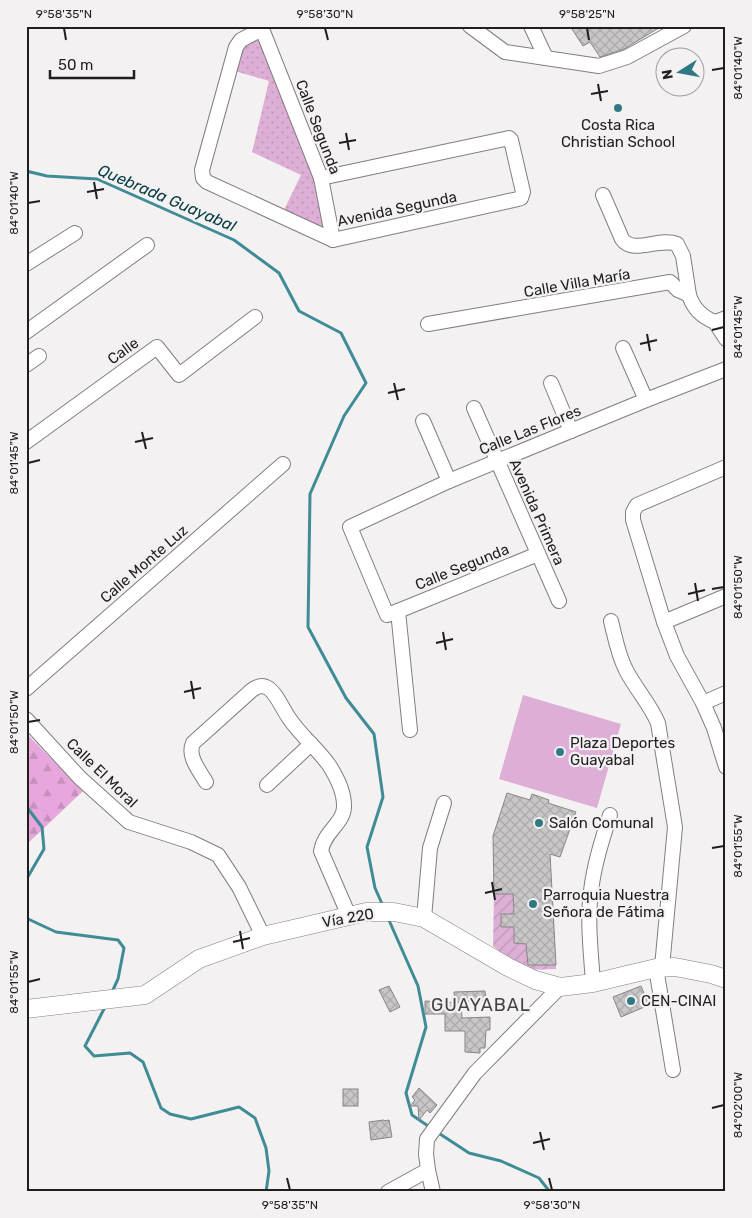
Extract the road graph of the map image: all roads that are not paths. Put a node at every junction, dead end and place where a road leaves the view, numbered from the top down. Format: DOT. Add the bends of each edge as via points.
graph roads {
  1 [pos="470,26"];
  2 [pos="531,26"];
  3 [pos="684,26"];
  4 [pos="262,28"];
  5 [pos="546,58"];
  6 [pos="321,178"];
  7 [pos="603,195"];
  8 [pos="75,233"];
  9 [pos="333,240"];
  10 [pos="147,245"];
  11 [pos="26,264"];
  12 [pos="689,295"];
  13 [pos="255,317"];
  14 [pos="720,320"];
  15 [pos="428,324"];
  16 [pos="26,332"];
  17 [pos="726,339"];
  18 [pos="623,348"];
  19 [pos="39,356"];
  20 [pos="26,365"];
  21 [pos="726,369"];
  22 [pos="551,383"];
  23 [pos="646,400"];
  24 [pos="474,408"];
  25 [pos="423,421"];
  26 [pos="571,431"];
  27 [pos="26,442"];
  28 [pos="497,461"];
  29 [pos="283,464"];
  30 [pos="726,467"];
  31 [pos="449,481"];
  32 [pos="538,554"];
  33 [pos="726,596"];
  34 [pos="559,601"];
  35 [pos="398,611"];
  36 [pos="611,621"];
  37 [pos="664,622"];
  38 [pos="26,689"];
  39 [pos="726,693"];
  40 [pos="703,703"];
  41 [pos="26,719"];
  42 [pos="410,730"];
  43 [pos="311,744"];
  44 [pos="726,767"];
  45 [pos="206,782"];
  46 [pos="267,785"];
  47 [pos="444,803"];
  48 [pos="610,816"];
  49 [pos="349,916"];
  50 [pos="424,918"];
  51 [pos="263,936"];
  52 [pos="659,967"];
  53 [pos="726,979"];
  54 [pos="593,983"];
  55 [pos="560,987"];
  56 [pos="26,1009"];
  57 [pos="673,1070"];
  58 [pos="428,1170"];
  59 [pos="388,1192"];
  60 [pos="433,1192"];
  1 -- 5 [label="street" via="505,52"];
  2 -- 5 [label="street"];
  3 -- 5 [label="street" via="627,57 599,66"];
  4 -- 6 [label="street, Calle Segunda"];
  4 -- 9 [label="street, Avenida Segunda" via="241,40 236,47 202,170 203,178"];
  6 -- 9 [label="street, Calle Segunda"];
  6 -- 9 [label="street, Avenida Segunda" via="506,138 511,140 523,192 521,198"];
  7 -- 12 [label="street" via="624,242 635,247 668,242 676,244 683,256"];
  8 -- 11 [label="street"];
  10 -- 16 [label="street"];
  12 -- 14 [label="street, Calle Villa María" via="692,304 705,318"];
  12 -- 15 [label="street, Calle Villa María" via="670,282"];
  13 -- 27 [label="street, Calle" via="179,375 157,347"];
  14 -- 17 [label="street, Calle Villa María"];
  18 -- 23 [label="street"];
  19 -- 20 [label="street"];
  21 -- 23 [label="street, Calle Las Flores"];
  22 -- 26 [label="street"];
  23 -- 26 [label="street, Calle Las Flores"];
  24 -- 28 [label="street, Avenida Primera"];
  25 -- 31 [label="street"];
  26 -- 28 [label="street, Calle Las Flores"];
  28 -- 31 [label="street, Calle Las Flores"];
  28 -- 32 [label="street, Avenida Primera"];
  29 -- 38 [label="street, Calle Monte Luz"];
  30 -- 37 [label="street" via="636,505 633,512"];
  31 -- 35 [label="street, Calle Las Flores" via="350,527 387,616"];
  32 -- 34 [label="street, Avenida Primera"];
  32 -- 35 [label="street, Calle Segunda"];
  33 -- 37 [label="street"];
  35 -- 42 [label="street"];
  36 -- 52 [label="street" via="625,669 655,714 673,806 672,872"];
  37 -- 40 [label="street"];
  39 -- 40 [label="street"];
  40 -- 44 [label="street"];
  41 -- 51 [label="street, Calle El Moral" via="80,778 130,822 191,842 218,855 239,887"];
  43 -- 45 [label="street" via="290,720 272,691 259,686 193,743 191,756"];
  43 -- 46 [label="street"];
  43 -- 49 [label="street" via="329,765 344,804 344,813 327,834 321,852"];
  47 -- 50 [label="street" via="430,848"];
  48 -- 54 [label="street" via="591,891"];
  49 -- 50 [label="main road, Vía 220" via="394,912"];
  49 -- 51 [label="main road, Vía 220"];
  50 -- 55 [label="main road, Vía 220" via="508,968"];
  51 -- 56 [label="main road, Vía 220" via="199,958 145,995"];
  52 -- 53 [label="main road, Vía 220" via="675,966"];
  52 -- 54 [label="main road, Vía 220"];
  52 -- 57 [label="street"];
  54 -- 55 [label="main road, Vía 220"];
  55 -- 58 [label="street" via="475,1073 427,1140"];
  58 -- 59 [label="street"];
  58 -- 60 [label="street"];
}
